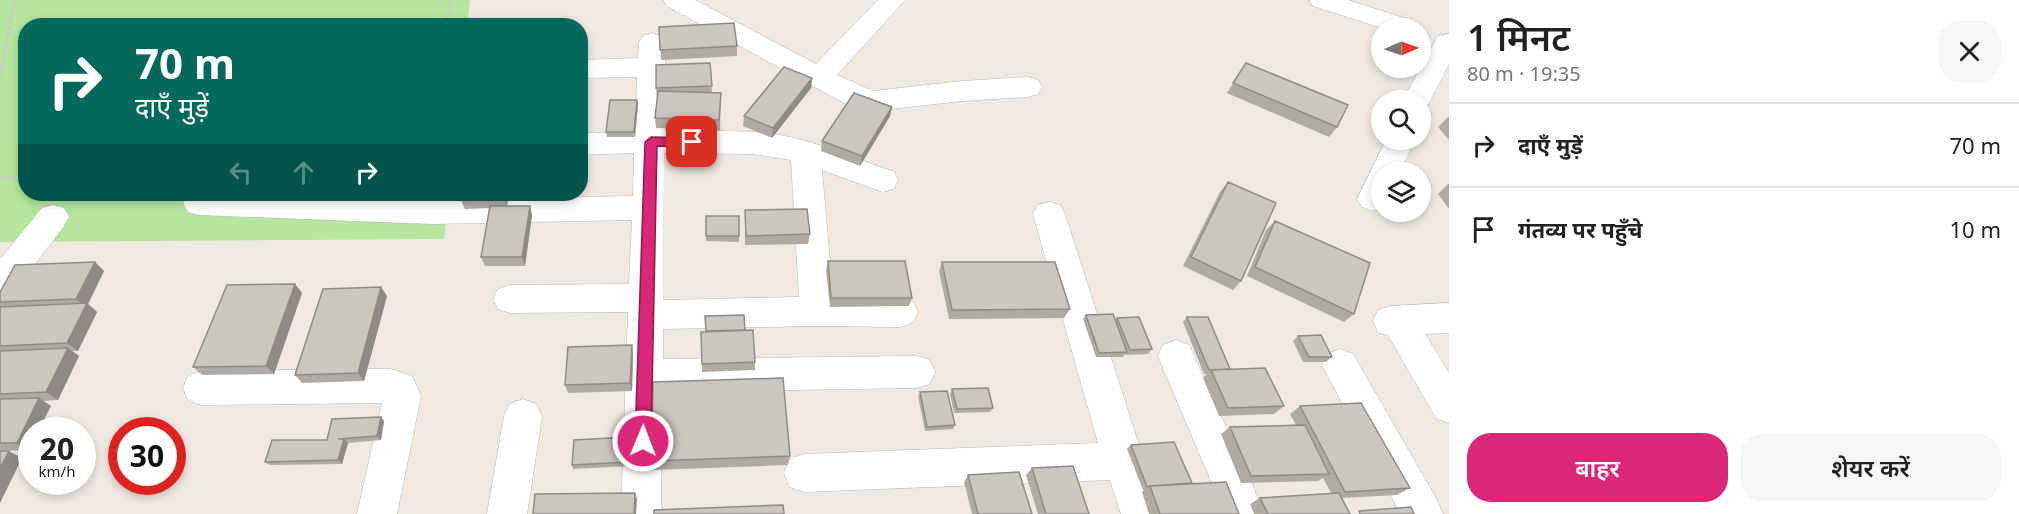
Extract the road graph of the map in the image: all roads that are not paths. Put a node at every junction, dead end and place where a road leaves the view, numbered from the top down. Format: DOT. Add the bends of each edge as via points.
graph roads {
  1 [pos="676,0"];
  2 [pos="892,0"];
  3 [pos="1322,0"];
  4 [pos="1377,18"];
  5 [pos="1431,37"];
  6 [pos="1448,42"];
  7 [pos="588,67"];
  8 [pos="820,76"];
  9 [pos="1028,87"];
  10 [pos="1422,90"];
  11 [pos="651,142"];
  12 [pos="588,144"];
  13 [pos="804,152"];
  14 [pos="883,180"];
  15 [pos="199,203"];
  16 [pos="648,208"];
  17 [pos="1049,214"];
  18 [pos="53,217"];
  19 [pos="0,284"];
  20 [pos="510,299"];
  21 [pos="646,307"];
  22 [pos="817,311"];
  23 [pos="901,312"];
  24 [pos="1449,318"];
  25 [pos="1176,356"];
  26 [pos="1340,365"];
  27 [pos="917,372"];
  28 [pos="644,376"];
  29 [pos="201,388"];
  30 [pos="1449,406"];
  31 [pos="523,416"];
  32 [pos="1122,461"];
  33 [pos="804,473"];
  34 [pos="377,514"];
  35 [pos="507,514"];
  36 [pos="641,514"];
  37 [pos="1141,514"];
  38 [pos="1245,514"];
  39 [pos="1423,514"];
  1 -- 8 [label="street"];
  2 -- 8 [label="street"];
  3 -- 4 [label="street"];
  5 -- 6 [label="street"];
  6 -- 10 [label="street"];
  7 -- 11 [label="street" via="652,55"];
  8 -- 9 [label="street" via="854,96 873,101"];
  11 -- 12 [label="street"];
  11 -- 13 [label="street" via="753,143"];
  11 -- 16 [label="street"];
  13 -- 14 [label="street"];
  13 -- 22 [label="street"];
  15 -- 16 [label="street" via="442,212"];
  16 -- 21 [label="street"];
  17 -- 32 [label="street"];
  18 -- 19 [label="street"];
  20 -- 21 [label="street"];
  21 -- 22 [label="street"];
  21 -- 28 [label="street"];
  22 -- 23 [label="street"];
  24 -- 30 [label="street" via="1394,321"];
  25 -- 38 [label="street"];
  26 -- 39 [label="street"];
  27 -- 28 [label="street"];
  28 -- 36 [label="street"];
  29 -- 34 [label="street" via="399,388 402,396"];
  31 -- 35 [label="street"];
  32 -- 33 [label="street"];
  32 -- 37 [label="street"];
}
